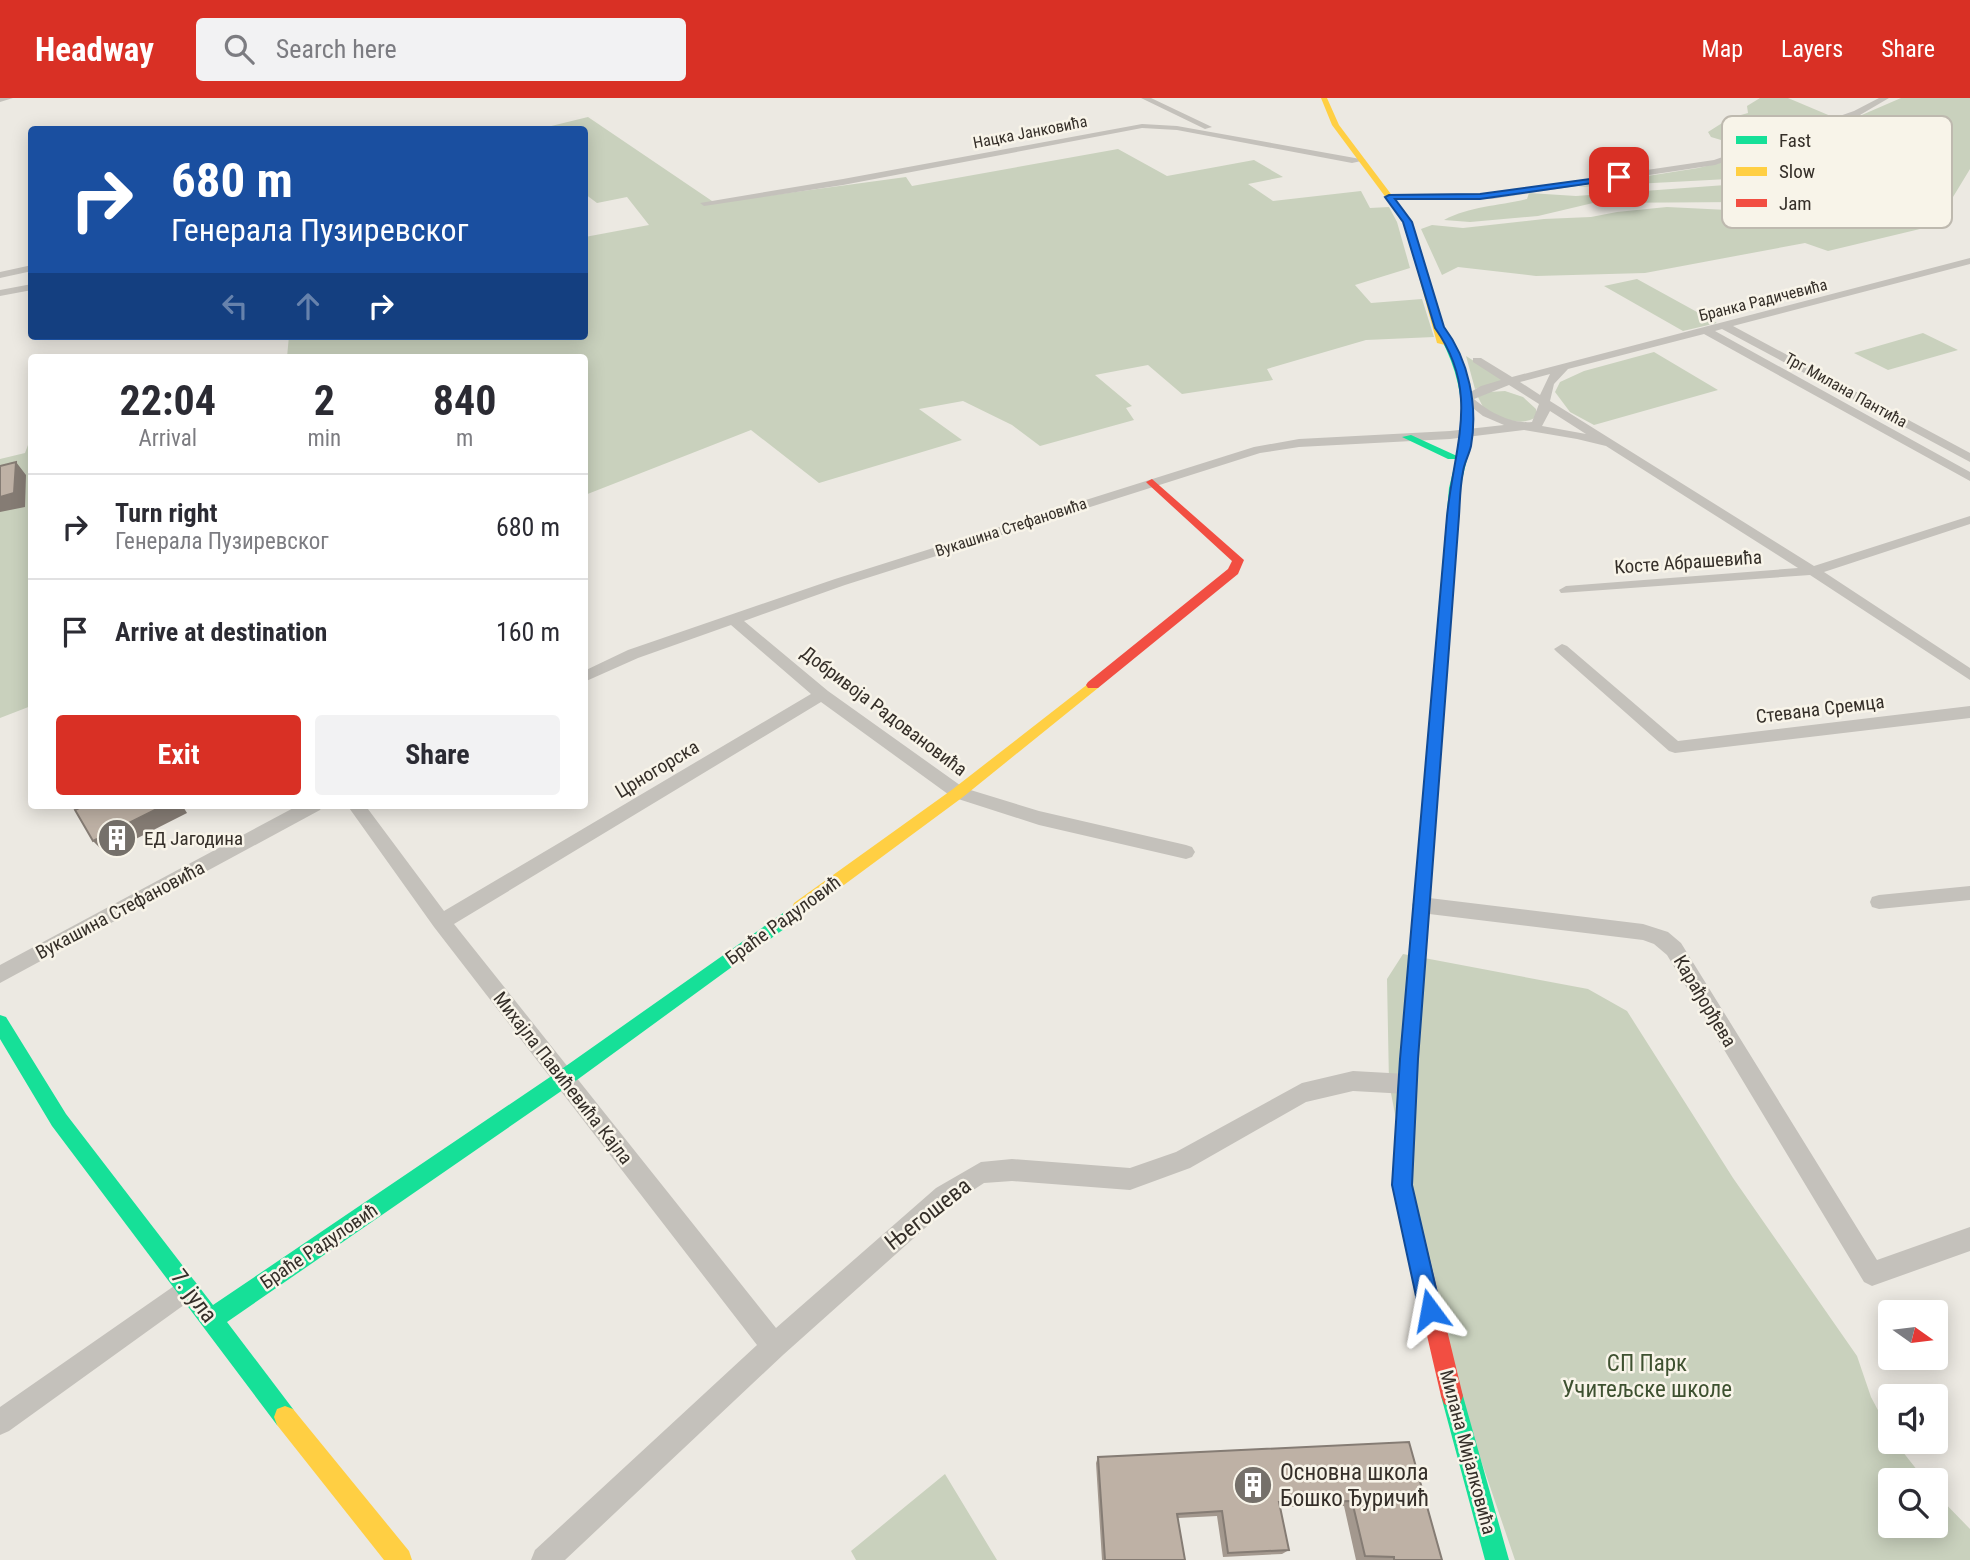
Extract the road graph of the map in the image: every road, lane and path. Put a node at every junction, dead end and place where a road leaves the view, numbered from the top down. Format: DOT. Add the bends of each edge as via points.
graph roads {
  1 [pos="9,98"];
  2 [pos="1145,98"];
  3 [pos="1324,98"];
  4 [pos="1885,98"];
  5 [pos="0,100"];
  6 [pos="1848,116"];
  7 [pos="1222,136"];
  8 [pos="1362,160"];
  9 [pos="1722,160"];
  10 [pos="1389,197"];
  11 [pos="704,203"];
  12 [pos="1970,261"];
  13 [pos="28,269"];
  14 [pos="0,275"];
  15 [pos="28,288"];
  16 [pos="0,293"];
  17 [pos="1725,326"];
  18 [pos="1440,328"];
  19 [pos="1707,331"];
  20 [pos="1450,342"];
  21 [pos="1477,360"];
  22 [pos="1558,369"];
  23 [pos="1449,375"];
  24 [pos="1510,381"];
  25 [pos="1485,388"];
  26 [pos="1466,398"];
  27 [pos="1540,399"];
  28 [pos="1450,410"];
  29 [pos="1524,428"];
  30 [pos="1433,436"];
  31 [pos="1407,437"];
  32 [pos="1607,443"];
  33 [pos="1456,449"];
  34 [pos="1970,458"];
  35 [pos="1970,477"];
  36 [pos="1152,482"];
  37 [pos="1970,520"];
  38 [pos="1812,571"];
  39 [pos="1566,590"];
  40 [pos="733,619"];
  41 [pos="1562,649"];
  42 [pos="588,675"];
  43 [pos="1970,675"];
  44 [pos="822,695"];
  45 [pos="1970,712"];
  46 [pos="958,793"];
  47 [pos="307,809"];
  48 [pos="359,809"];
  49 [pos="1186,852"];
  50 [pos="1970,893"];
  51 [pos="1879,902"];
  52 [pos="1421,905"];
  53 [pos="441,922"];
  54 [pos="0,975"];
  55 [pos="0,1023"];
  56 [pos="564,1079"];
  57 [pos="1407,1084"];
  58 [pos="1970,1240"];
  59 [pos="187,1289"];
  60 [pos="211,1320"];
  61 [pos="774,1346"];
  62 [pos="0,1422"];
  63 [pos="400,1560"];
  64 [pos="545,1560"];
  65 [pos="1497,1560"];
  1 -- 5 [label="street"];
  2 -- 7 [label="street"];
  3 -- 8 [label="street, Милана Мијалковића" via="1336,125"];
  4 -- 6 [label="street"];
  7 -- 8 [label="street, Нацка Јанковића"];
  7 -- 11 [label="street, Нацка Јанковића" via="1142,126"];
  8 -- 10 [label="street, Милана Мијалковића"];
  9 -- 10 [label="street" via="1492,195"];
  10 -- 18 [label="street, Милана Мијалковића" via="1408,222"];
  12 -- 17 [label="street, Бранка Радичевића"];
  13 -- 14 [label="street"];
  15 -- 16 [label="street"];
  17 -- 19 [label="street, Бранка Радичевића"];
  17 -- 34 [label="street, Трг Милана Пантића"];
  18 -- 20 [label="street, Милана Мијалковића"];
  18 -- 23 [label="street, Милана Мијалковића"];
  19 -- 22 [label="street, Бранка Радичевића"];
  19 -- 35 [label="street, Трг Милана Пантића"];
  20 -- 21 [label="street"];
  20 -- 26 [label="street, Милана Мијалковића" via="1462,371"];
  21 -- 22 [label="street" via="1514,369"];
  21 -- 24 [label="street"];
  22 -- 24 [label="street, Бранка Радичевића"];
  22 -- 27 [label="street"];
  23 -- 26 [label="street"];
  23 -- 28 [label="street, Милана Мијалковића"];
  24 -- 25 [label="street, Бранка Радичевића"];
  24 -- 27 [label="street"];
  25 -- 26 [label="street, Бранка Радичевића"];
  25 -- 27 [label="street"];
  26 -- 28 [label="street"];
  26 -- 29 [label="street" via="1486,415"];
  26 -- 33 [label="street, Милана Мијалковића"];
  27 -- 29 [label="street" via="1540,422"];
  27 -- 32 [label="street"];
  28 -- 33 [label="street, Милана Мијалковића"];
  29 -- 32 [label="street"];
  29 -- 33 [label="street"];
  30 -- 31 [label="street, Вукашина Стефановића"];
  30 -- 33 [label="street"];
  31 -- 33 [label="street"];
  31 -- 36 [label="street, Вукашина Стефановића" via="1275,446"];
  32 -- 38 [label="street, Косте Абрашевића"];
  33 -- 52 [label="street, Милана Мијалковића"];
  36 -- 40 [label="street, Вукашина Стефановића"];
  36 -- 46 [label="street, Браће Радуловић" via="1238,560 1237,566"];
  37 -- 38 [label="street"];
  38 -- 39 [label="street, Косте Абрашевића"];
  38 -- 43 [label="street, Косте Абрашевића"];
  40 -- 42 [label="street, Вукашина Стефановића"];
  40 -- 44 [label="street, Добривоја Радовановића"];
  41 -- 45 [label="street, Стевана Сремца" via="1675,747"];
  44 -- 46 [label="street, Добривоја Радовановића"];
  44 -- 53 [label="street, Црногорска"];
  46 -- 49 [label="street, Добривоја Радовановића" via="1039,818"];
  46 -- 56 [label="street, Браће Радуловић"];
  47 -- 54 [label="street, Вукашина Стефановића"];
  48 -- 53 [label="street, Михајла Павићевића Кајла"];
  50 -- 51 [label="street"];
  52 -- 57 [label="street, Милана Мијалковића"];
  52 -- 58 [label="street, Карађорђева" via="1661,938 1674,949 1872,1274"];
  53 -- 56 [label="street, Михајла Павићевића Кајла"];
  55 -- 59 [label="street, 7. јула" via="59,1120"];
  56 -- 60 [label="street, Браће Радуловић"];
  56 -- 61 [label="street, Михајла Павићевића Кајла"];
  57 -- 61 [label="street, Његошева" via="1353,1081 1302,1093 1182,1160 1130,1179 1012,1170 981,1173 944,1196"];
  57 -- 65 [label="street, Милана Мијалковића" via="1402,1185 1436,1336"];
  59 -- 60 [label="street, 7. јула"];
  59 -- 62 [label="street"];
  60 -- 63 [label="street, 7. јула"];
  61 -- 64 [label="street, Његошева"];
}
